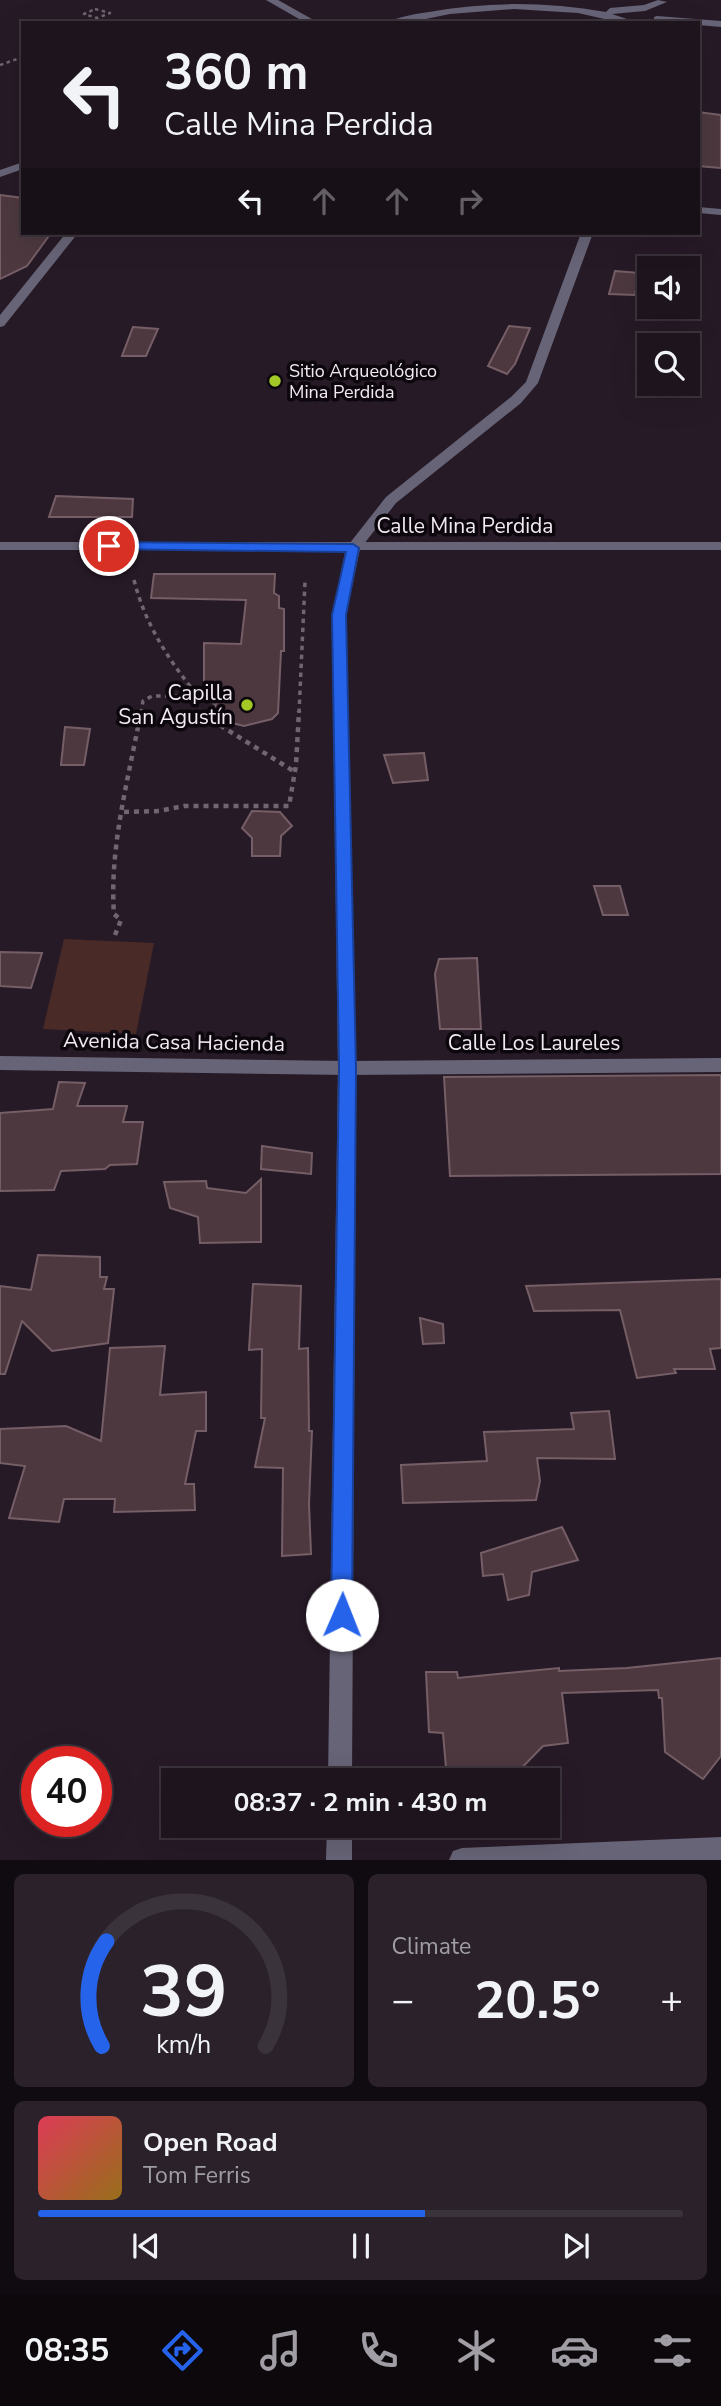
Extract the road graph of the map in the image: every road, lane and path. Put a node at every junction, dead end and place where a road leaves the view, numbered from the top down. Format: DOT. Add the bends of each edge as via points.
graph roads {
  1 [pos="271,0"];
  2 [pos="663,1"];
  3 [pos="530,3"];
  4 [pos="592,12"];
  5 [pos="97,19"];
  6 [pos="310,21"];
  7 [pos="403,21"];
  8 [pos="626,21"];
  9 [pos="656,21"];
  10 [pos="700,23"];
  11 [pos="721,24"];
  12 [pos="21,58"];
  13 [pos="0,65"];
  14 [pos="21,166"];
  15 [pos="0,174"];
  16 [pos="700,210"];
  17 [pos="721,212"];
  18 [pos="70,235"];
  19 [pos="586,235"];
  20 [pos="0,323"];
  21 [pos="0,546"];
  22 [pos="721,546"];
  23 [pos="353,548"];
  24 [pos="134,580"];
  25 [pos="305,582"];
  26 [pos="234,689"];
  27 [pos="198,696"];
  28 [pos="214,700"];
  29 [pos="295,772"];
  30 [pos="124,812"];
  31 [pos="115,935"];
  32 [pos="0,1063"];
  33 [pos="721,1065"];
  34 [pos="347,1068"];
  35 [pos="340,1768"];
  36 [pos="340,1838"];
  37 [pos="721,1849"];
  38 [pos="339,1860"];
  39 [pos="461,1860"];
  1 -- 6 [label="street"];
  2 -- 4 [label="street"];
  2 -- 9 [label="street"];
  3 -- 4 [label="street"];
  3 -- 7 [label="street"];
  4 -- 8 [label="street"];
  5 -- 5 [label="path" via="110,13 95,9 84,15"];
  10 -- 11 [label="street"];
  12 -- 13 [label="path"];
  14 -- 15 [label="street"];
  16 -- 17 [label="street"];
  18 -- 20 [label="street"];
  19 -- 23 [label="street" via="532,383 391,500"];
  21 -- 23 [label="street, Calle Mina Perdida"];
  22 -- 23 [label="street, Calle Mina Perdida"];
  23 -- 34 [label="street" via="339,615"];
  24 -- 27 [label="path" via="138,602"];
  25 -- 29 [label="path"];
  26 -- 28 [label="path"];
  27 -- 28 [label="path"];
  27 -- 30 [label="path" via="152,696 143,701"];
  28 -- 29 [label="path" via="210,719"];
  29 -- 30 [label="path" via="289,806 184,806"];
  30 -- 31 [label="path" via="113,900 114,914 121,920"];
  32 -- 34 [label="street, Avenida Casa Hacienda"];
  33 -- 34 [label="street, Calle Los Laureles"];
  34 -- 35 [label="street"];
  36 -- 38 [label="street"];
  37 -- 39 [label="street"];
}
